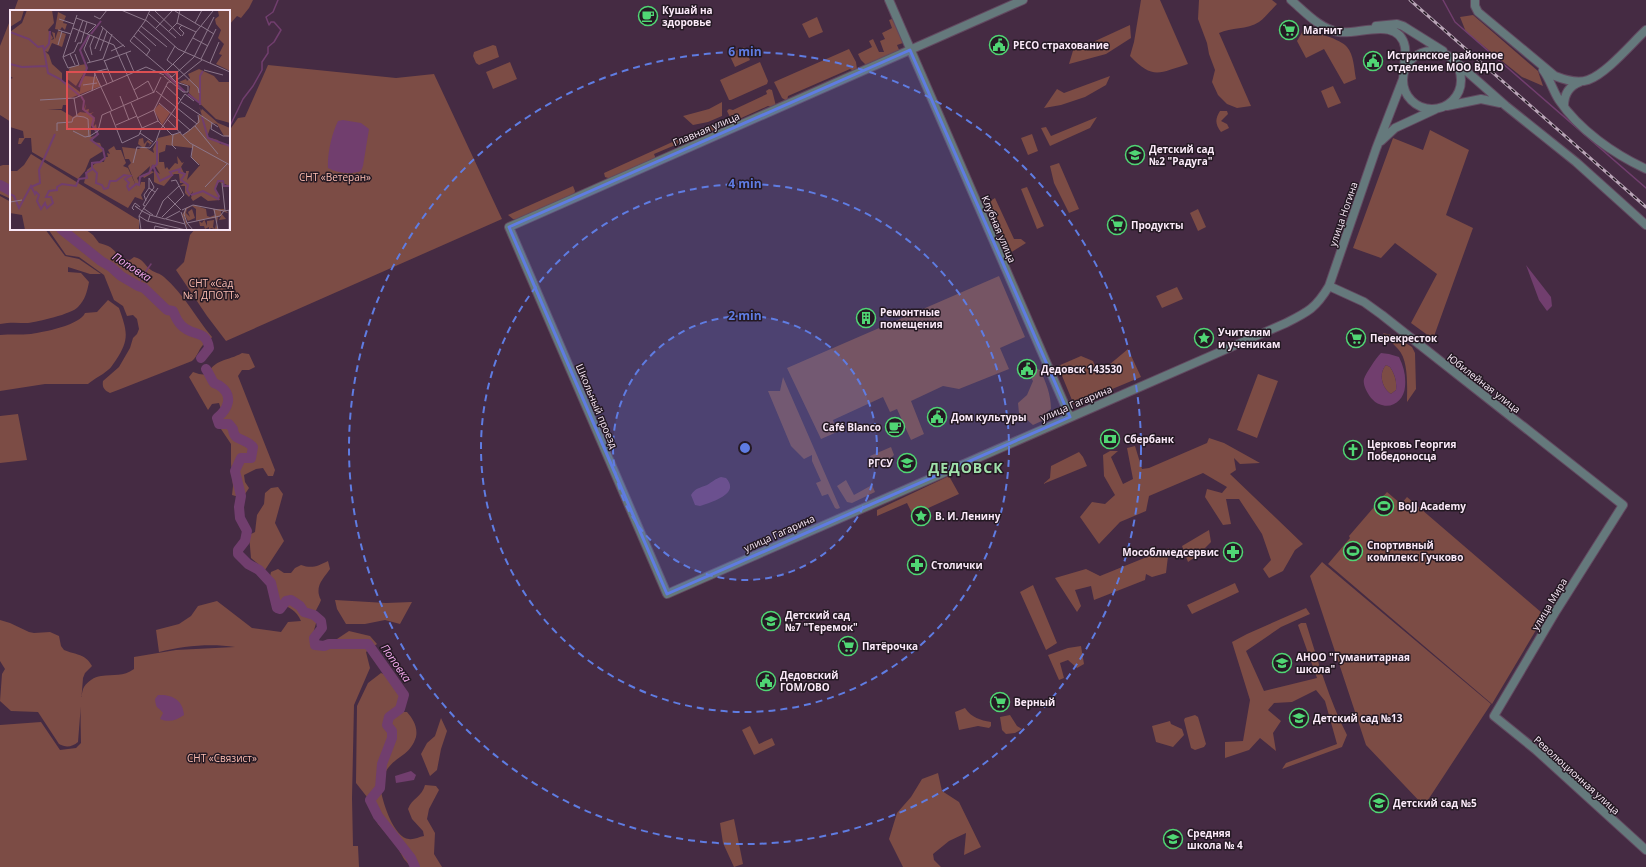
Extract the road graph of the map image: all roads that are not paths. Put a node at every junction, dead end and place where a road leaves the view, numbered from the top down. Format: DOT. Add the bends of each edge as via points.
graph roads {
  1 [pos="889,0"];
  2 [pos="1023,0"];
  3 [pos="1291,0"];
  4 [pos="1475,0"];
  5 [pos="1362,30"];
  6 [pos="1646,30"];
  7 [pos="910,50"];
  8 [pos="1447,54"];
  9 [pos="1455,61"];
  10 [pos="1536,62"];
  11 [pos="1404,75"];
  12 [pos="1585,81"];
  13 [pos="1446,106"];
  14 [pos="1506,106"];
  15 [pos="1564,106"];
  16 [pos="1437,109"];
  17 [pos="1376,148"];
  18 [pos="1646,169"];
  19 [pos="1646,225"];
  20 [pos="509,227"];
  21 [pos="1328,286"];
  22 [pos="1070,417"];
  23 [pos="1623,505"];
  24 [pos="667,594"];
  25 [pos="1494,716"];
  26 [pos="1646,850"];
  1 -- 7 [label="street, Клубная улица"];
  2 -- 7 [label="street, Главная улица"];
  3 -- 5 [label="street" via="1324,28 1340,33"];
  4 -- 10 [label="street" via="1478,12"];
  5 -- 8 [label="street" via="1397,24"];
  5 -- 11 [label="street" via="1394,31 1397,34 1404,46"];
  6 -- 12 [label="street" via="1602,72"];
  7 -- 20 [label="street, Главная улица"];
  7 -- 22 [label="street, Клубная улица"];
  8 -- 9 [label="street"];
  8 -- 11 [label="street" via="1438,51 1423,52 1410,60"];
  9 -- 13 [label="street" via="1460,70 1461,85 1457,95"];
  9 -- 14 [label="street"];
  10 -- 12 [label="street" via="1555,76 1571,82"];
  10 -- 15 [label="street"];
  11 -- 16 [label="street" via="1404,89 1413,102 1426,108"];
  11 -- 17 [label="street, улица Ногина"];
  12 -- 15 [label="street" via="1570,87 1565,96"];
  13 -- 14 [label="street" via="1481,99 1492,100"];
  13 -- 16 [label="street"];
  14 -- 19 [label="street" via="1576,162"];
  15 -- 18 [label="street" via="1575,120 1601,142 1627,160"];
  16 -- 17 [label="street" via="1395,128"];
  17 -- 21 [label="street, улица Ногина"];
  20 -- 24 [label="street, Школьный проезд"];
  21 -- 22 [label="street, улица Гагарина" via="1321,299 1302,315"];
  21 -- 23 [label="street, Юбилейная улица" via="1364,302 1382,314"];
  22 -- 24 [label="street, улица Гагарина"];
  23 -- 25 [label="street, улица Мира"];
  25 -- 26 [label="street, Революционная улица" via="1536,750"];
}
